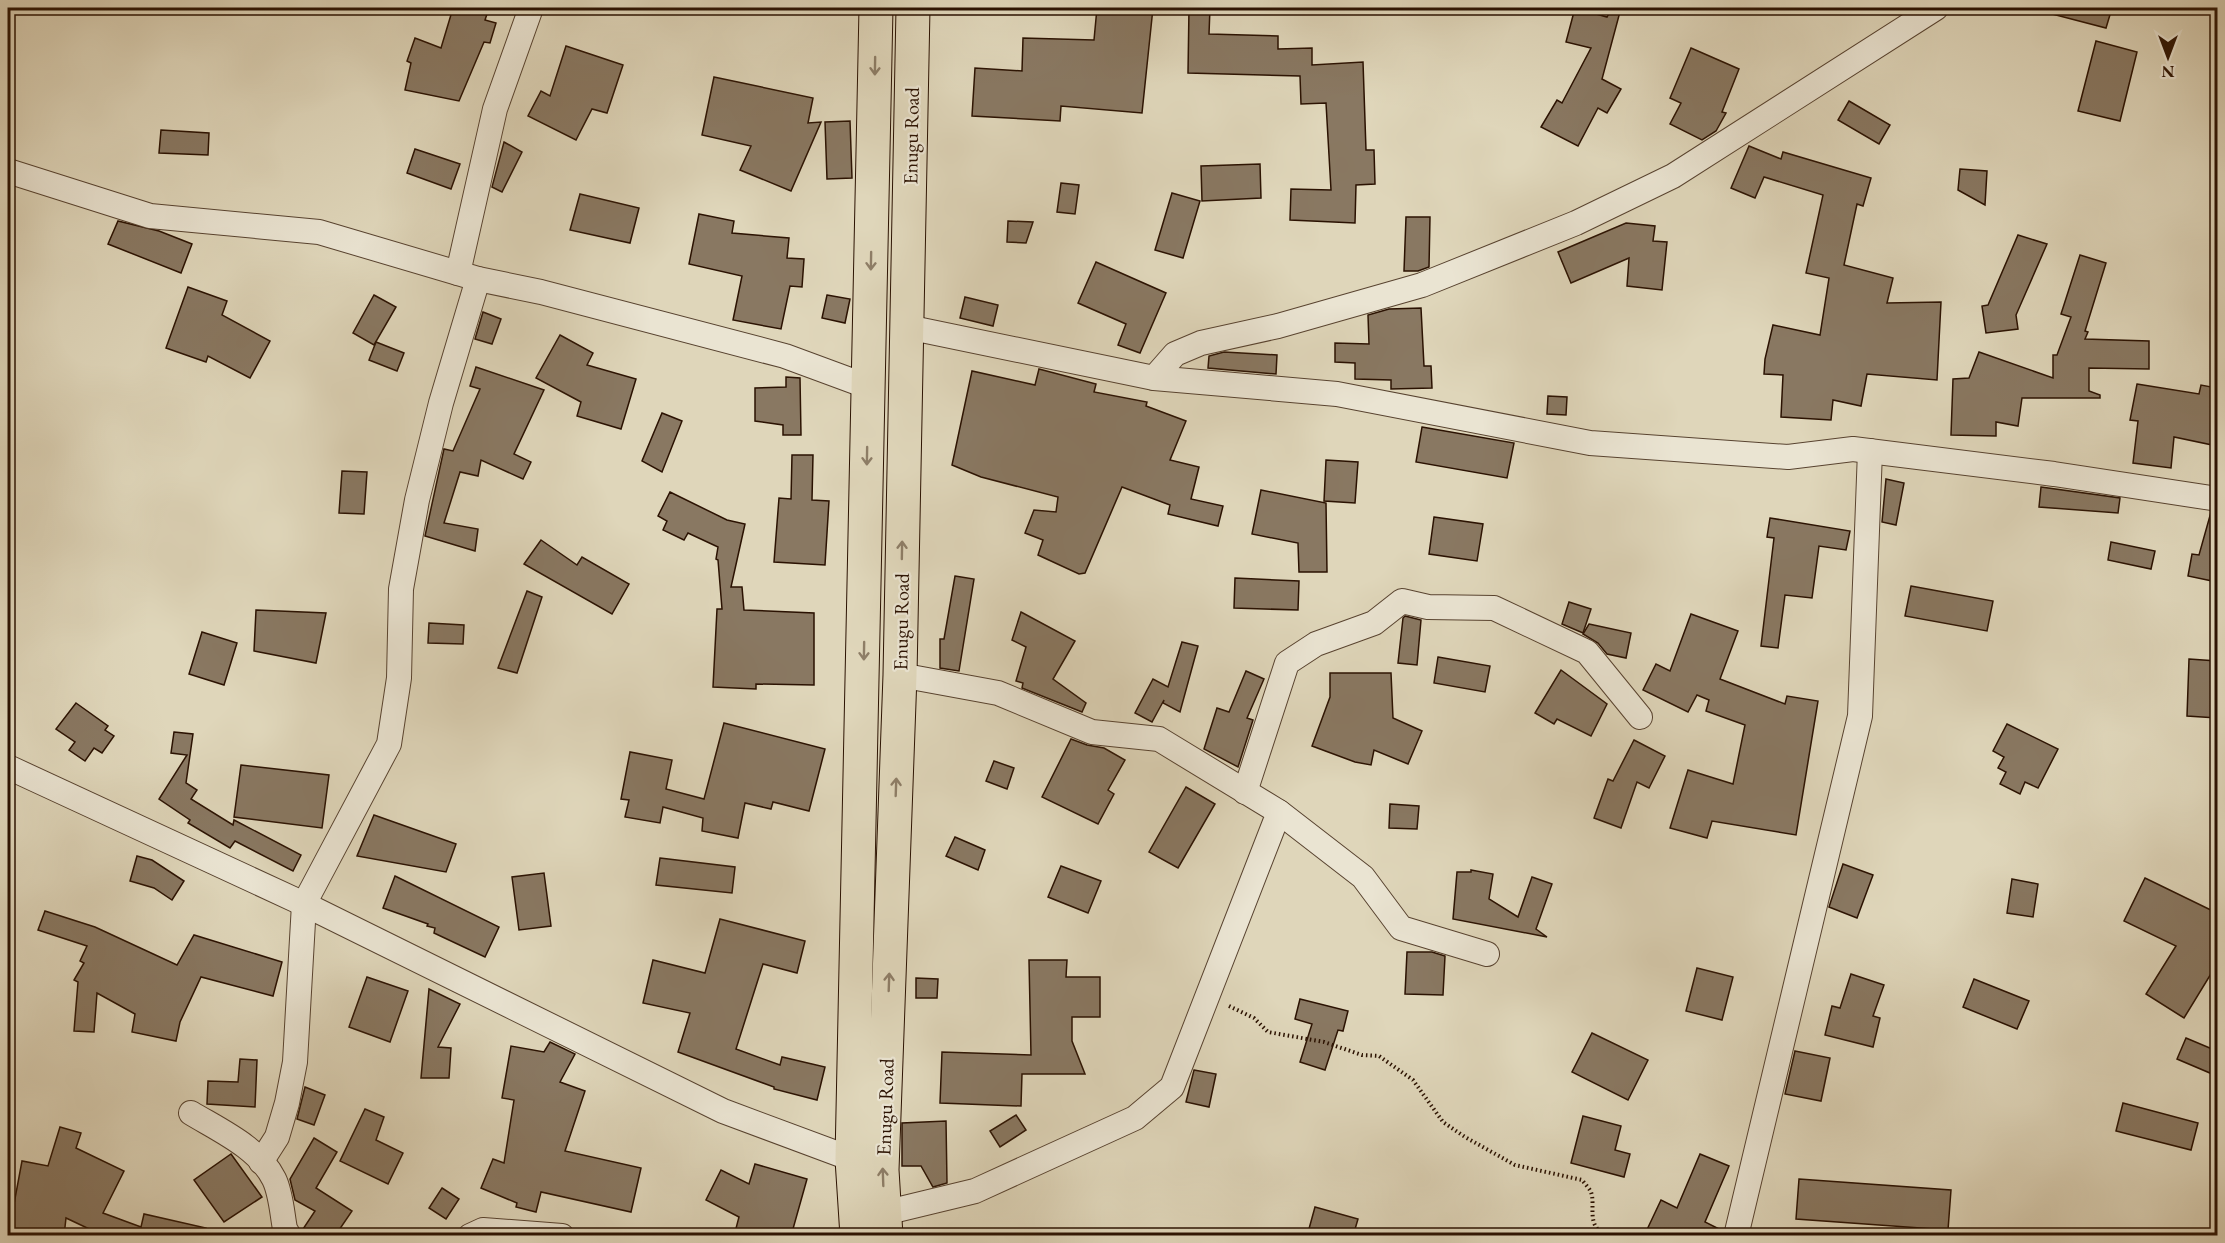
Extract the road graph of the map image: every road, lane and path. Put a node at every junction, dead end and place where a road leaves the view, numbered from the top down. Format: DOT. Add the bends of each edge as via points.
graph roads {
  1 [pos="531,8"];
  2 [pos="876,8"];
  3 [pos="913,8"];
  4 [pos="1936,8"];
  5 [pos="8,171"];
  6 [pos="468,276"];
  7 [pos="907,327"];
  8 [pos="1154,378"];
  9 [pos="869,387"];
  10 [pos="1870,451"];
  11 [pos="2217,499"];
  12 [pos="900,675"];
  13 [pos="1640,717"];
  14 [pos="8,767"];
  15 [pos="1245,792"];
  16 [pos="1279,812"];
  17 [pos="304,904"];
  18 [pos="1486,954"];
  19 [pos="1208,1000"];
  20 [pos="191,1113"];
  21 [pos="852,1159"];
  22 [pos="261,1162"];
  23 [pos="885,1224"];
  24 [pos="289,1236"];
  25 [pos="470,1236"];
  26 [pos="562,1236"];
  27 [pos="857,1236"];
  28 [pos="1607,1236"];
  29 [pos="1736,1236"];
  1 -- 6 [label="street" via="495,109"];
  2 -- 9 [label="main road, one-way"];
  3 -- 7 [label="main road, Enugu Road"];
  4 -- 8 [label="street" via="1673,176 1576,223 1422,285 1278,326 1201,343 1175,354"];
  5 -- 6 [label="street" via="150,216 319,232"];
  6 -- 9 [label="street" via="785,356"];
  6 -- 17 [label="street" via="417,500 401,590 399,678 389,744"];
  7 -- 8 [label="street"];
  12 -- 7 [label="main road, Enugu Road, one-way"];
  8 -- 10 [label="street" via="1337,394 1590,443 1788,457 1853,449"];
  9 -- 21 [label="main road, one-way"];
  10 -- 11 [label="street"];
  10 -- 29 [label="street" via="1860,716"];
  12 -- 15 [label="street" via="998,693 1092,732 1159,739"];
  23 -- 12 [label="main road, Enugu Road, one-way" via="883,1158"];
  13 -- 15 [label="street" via="1587,652 1494,608 1428,607 1402,601 1374,623 1316,644 1287,663"];
  14 -- 17 [label="street"];
  15 -- 16 [label="street"];
  16 -- 18 [label="street" via="1363,877 1401,928"];
  16 -- 19 [label="street"];
  17 -- 21 [label="street" via="723,1111"];
  17 -- 22 [label="street" via="295,1062 277,1137"];
  19 -- 23 [label="street" via="1173,1087 1135,1118 975,1191"];
  19 -- 28 [label="path" via="1231,1006 1268,1032 1379,1056 1413,1080 1443,1122 1465,1137 1515,1164 1582,1180 1592,1194 1590,1214"];
  20 -- 22 [label="street" via="242,1144"];
  21 -- 27 [label="main road"];
  22 -- 24 [label="street" via="274,1179"];
  25 -- 26 [label="street" via="483,1230 507,1230"];
}
